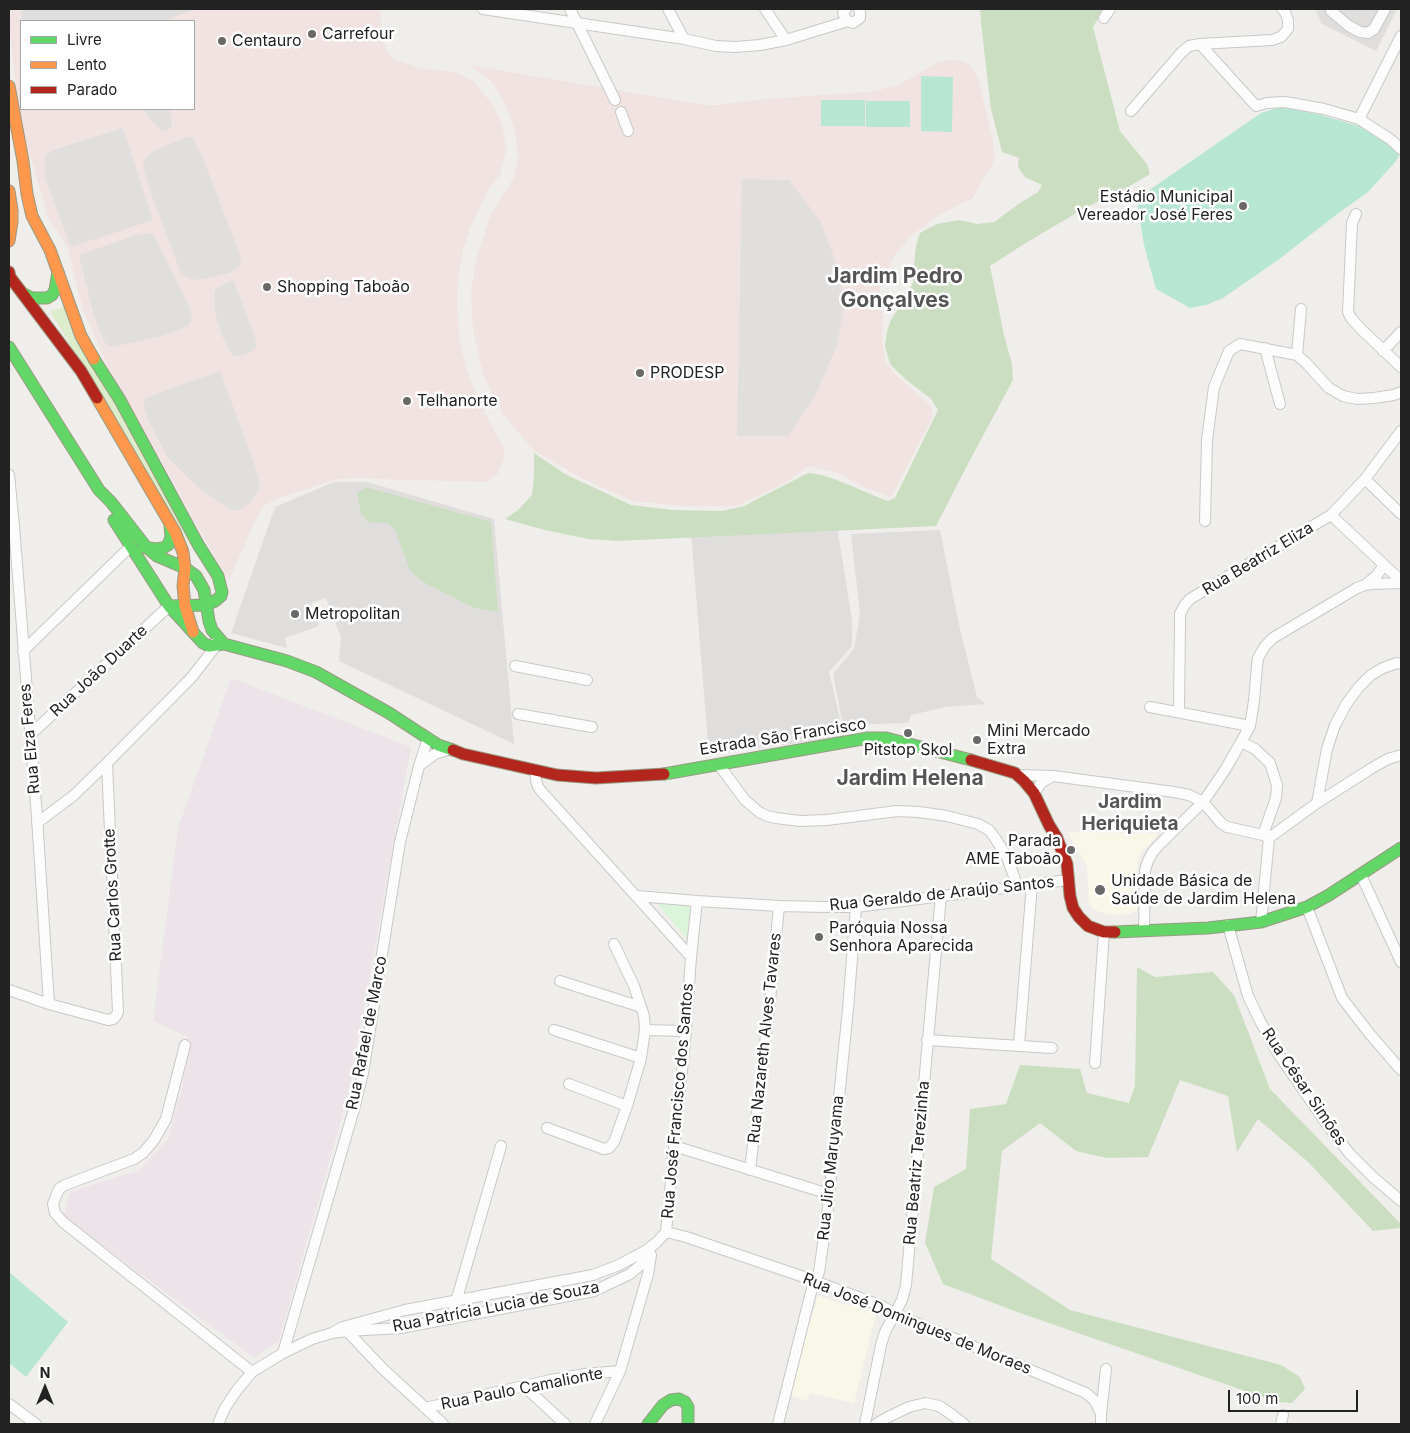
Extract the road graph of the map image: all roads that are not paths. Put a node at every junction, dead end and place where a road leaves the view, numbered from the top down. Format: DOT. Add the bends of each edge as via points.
graph roads {
  1 [pos="483,9"];
  2 [pos="570,9"];
  3 [pos="668,9"];
  4 [pos="765,9"];
  5 [pos="1110,9"];
  6 [pos="1282,9"];
  7 [pos="1331,9"];
  8 [pos="1385,9"];
  9 [pos="862,10"];
  10 [pos="844,13"];
  11 [pos="1104,18"];
  12 [pos="577,24"];
  13 [pos="1401,36"];
  14 [pos="684,39"];
  15 [pos="786,40"];
  16 [pos="1200,44"];
  17 [pos="9,86"];
  18 [pos="615,100"];
  19 [pos="1131,111"];
  20 [pos="621,112"];
  21 [pos="1359,119"];
  22 [pos="628,130"];
  23 [pos="1401,149"];
  24 [pos="9,191"];
  25 [pos="1356,214"];
  26 [pos="9,241"];
  27 [pos="58,270"];
  28 [pos="9,272"];
  29 [pos="22,293"];
  30 [pos="1301,308"];
  31 [pos="1401,332"];
  32 [pos="9,347"];
  33 [pos="1265,348"];
  34 [pos="1383,352"];
  35 [pos="1297,356"];
  36 [pos="1401,368"];
  37 [pos="1401,392"];
  38 [pos="1280,404"];
  39 [pos="1401,431"];
  40 [pos="9,475"];
  41 [pos="1365,479"];
  42 [pos="99,490"];
  43 [pos="1401,514"];
  44 [pos="1331,515"];
  45 [pos="1204,521"];
  46 [pos="170,524"];
  47 [pos="131,546"];
  48 [pos="146,547"];
  49 [pos="1383,564"];
  50 [pos="185,568"];
  51 [pos="1401,583"];
  52 [pos="1365,585"];
  53 [pos="206,605"];
  54 [pos="169,606"];
  55 [pos="185,606"];
  56 [pos="193,632"];
  57 [pos="219,642"];
  58 [pos="23,651"];
  59 [pos="1399,664"];
  60 [pos="514,666"];
  61 [pos="587,680"];
  62 [pos="1150,707"];
  63 [pos="1179,712"];
  64 [pos="518,714"];
  65 [pos="1250,726"];
  66 [pos="592,727"];
  67 [pos="30,735"];
  68 [pos="428,738"];
  69 [pos="1242,742"];
  70 [pos="450,749"];
  71 [pos="1401,755"];
  72 [pos="107,764"];
  73 [pos="509,765"];
  74 [pos="719,765"];
  75 [pos="419,766"];
  76 [pos="535,772"];
  77 [pos="557,775"];
  78 [pos="1018,775"];
  79 [pos="1053,776"];
  80 [pos="540,789"];
  81 [pos="1034,793"];
  82 [pos="1203,802"];
  83 [pos="1317,803"];
  84 [pos="37,823"];
  85 [pos="1266,836"];
  86 [pos="1401,848"];
  87 [pos="1361,875"];
  88 [pos="1068,880"];
  89 [pos="1032,884"];
  90 [pos="1017,886"];
  91 [pos="941,895"];
  92 [pos="637,896"];
  93 [pos="696,901"];
  94 [pos="779,906"];
  95 [pos="856,907"];
  96 [pos="1307,907"];
  97 [pos="1261,922"];
  98 [pos="1228,925"];
  99 [pos="1144,931"];
  100 [pos="1104,932"];
  101 [pos="614,944"];
  102 [pos="690,956"];
  103 [pos="1401,962"];
  104 [pos="560,981"];
  105 [pos="9,990"];
  106 [pos="50,1004"];
  107 [pos="641,1007"];
  108 [pos="554,1030"];
  109 [pos="646,1030"];
  110 [pos="686,1032"];
  111 [pos="927,1040"];
  112 [pos="184,1044"];
  113 [pos="1019,1045"];
  114 [pos="1052,1048"];
  115 [pos="641,1058"];
  116 [pos="1095,1063"];
  117 [pos="1401,1070"];
  118 [pos="569,1084"];
  119 [pos="627,1106"];
  120 [pos="547,1128"];
  121 [pos="501,1146"];
  122 [pos="674,1146"];
  123 [pos="750,1170"];
  124 [pos="829,1194"];
  125 [pos="1401,1201"];
  126 [pos="666,1232"];
  127 [pos="648,1253"];
  128 [pos="603,1271"];
  129 [pos="815,1282"];
  130 [pos="608,1285"];
  131 [pos="456,1301"];
  132 [pos="895,1314"];
  133 [pos="451,1319"];
  134 [pos="345,1329"];
  135 [pos="282,1353"];
  136 [pos="1106,1369"];
  137 [pos="620,1371"];
  138 [pos="252,1372"];
  139 [pos="524,1386"];
  140 [pos="9,1404"];
  141 [pos="425,1408"];
  142 [pos="1101,1419"];
  143 [pos="36,1424"];
  144 [pos="218,1424"];
  145 [pos="443,1424"];
  146 [pos="565,1424"];
  147 [pos="595,1424"];
  148 [pos="648,1424"];
  149 [pos="688,1424"];
  150 [pos="778,1424"];
  151 [pos="865,1424"];
  152 [pos="876,1424"];
  153 [pos="964,1424"];
  1 -- 12 [label="street"];
  2 -- 12 [label="street"];
  3 -- 14 [label="street"];
  4 -- 15 [label="street"];
  5 -- 11 [label="street"];
  6 -- 16 [label="street" via="1288,20 1288,29 1281,37"];
  7 -- 8 [label="street" via="1349,26 1368,33 1374,29"];
  9 -- 10 [label="street" via="853,23"];
  10 -- 15 [label="street"];
  12 -- 14 [label="street"];
  12 -- 18 [label="street"];
  13 -- 21 [label="street"];
  14 -- 15 [label="street" via="736,47"];
  16 -- 19 [label="street" via="1181,53"];
  16 -- 21 [label="street" via="1256,106 1285,102"];
  17 -- 27 [label="main road" via="32,216"];
  20 -- 22 [label="street"];
  21 -- 23 [label="street"];
  24 -- 26 [label="main road" via="12,210"];
  25 -- 34 [label="street" via="1352,223 1348,312"];
  27 -- 29 [label="main road" via="52,295 41,299"];
  27 -- 53 [label="main road" via="81,336 218,576 221,596"];
  28 -- 29 [label="main road"];
  29 -- 46 [label="main road" via="81,371"];
  30 -- 35 [label="street"];
  31 -- 34 [label="street"];
  32 -- 42 [label="main road, Estrada São Francisco"];
  33 -- 35 [label="street"];
  33 -- 38 [label="street"];
  33 -- 45 [label="street" via="1240,344 1229,352 1214,387"];
  34 -- 36 [label="street"];
  35 -- 37 [label="street" via="1329,388 1343,396 1374,398"];
  39 -- 41 [label="street, Rua Beatriz Eliza"];
  40 -- 58 [label="street, Rua Elza Feres"];
  41 -- 43 [label="street"];
  41 -- 44 [label="street, Rua Beatriz Eliza"];
  42 -- 47 [label="main road, Estrada São Francisco"];
  42 -- 48 [label="main road, Estrada São Francisco"];
  44 -- 49 [label="street"];
  44 -- 63 [label="street, Rua Beatriz Eliza" via="1190,599 1184,606 1180,614"];
  46 -- 48 [label="main road" via="168,545 155,549"];
  46 -- 50 [label="main road" via="180,543"];
  47 -- 48 [label="main road"];
  47 -- 54 [label="main road, Estrada São Francisco"];
  47 -- 58 [label="street"];
  48 -- 50 [label="main road, Estrada São Francisco" via="157,556"];
  49 -- 51 [label="street"];
  49 -- 52 [label="street"];
  50 -- 53 [label="main road, Estrada São Francisco" via="201,583"];
  50 -- 55 [label="main road"];
  51 -- 52 [label="street"];
  52 -- 65 [label="street" via="1273,638 1265,646 1258,658"];
  53 -- 55 [label="main road"];
  53 -- 57 [label="main road, Estrada São Francisco" via="212,630"];
  54 -- 55 [label="main road"];
  54 -- 56 [label="main road, Estrada São Francisco"];
  54 -- 67 [label="street, Rua João Duarte"];
  55 -- 56 [label="main road"];
  56 -- 57 [label="main road, Estrada São Francisco" via="209,646"];
  57 -- 68 [label="main road, Estrada São Francisco" via="287,660 316,672"];
  57 -- 72 [label="street" via="191,678"];
  58 -- 67 [label="street, Rua Elza Feres"];
  59 -- 83 [label="street" via="1383,668 1371,676 1347,703 1327,749"];
  60 -- 61 [label="street"];
  62 -- 63 [label="street"];
  63 -- 65 [label="street"];
  64 -- 66 [label="street"];
  65 -- 69 [label="street"];
  67 -- 84 [label="street, Rua Elza Feres"];
  68 -- 70 [label="main road, Estrada São Francisco"];
  68 -- 75 [label="street, Rua Rafael de Marco"];
  69 -- 82 [label="street"];
  69 -- 85 [label="street" via="1270,763 1277,784"];
  70 -- 73 [label="main road, Estrada São Francisco"];
  70 -- 75 [label="street" via="435,754"];
  71 -- 83 [label="street" via="1388,759"];
  72 -- 84 [label="street" via="73,796"];
  72 -- 106 [label="street, Rua Carlos Grotte" via="118,1008 116,1016 108,1020"];
  73 -- 76 [label="main road, Estrada São Francisco"];
  73 -- 80 [label="street"];
  74 -- 77 [label="main road, Estrada São Francisco" via="624,777"];
  74 -- 78 [label="main road, Estrada São Francisco" via="856,740 886,738"];
  74 -- 90 [label="street" via="745,800 767,816 800,821 904,811 947,816 978,824 995,838 1007,858"];
  75 -- 135 [label="street, Rua Rafael de Marco" via="400,842 363,1073"];
  76 -- 77 [label="main road, Estrada São Francisco"];
  76 -- 80 [label="street"];
  77 -- 80 [label="street"];
  78 -- 79 [label="street"];
  78 -- 81 [label="main road"];
  79 -- 81 [label="street" via="1042,782"];
  79 -- 82 [label="street" via="1174,792"];
  80 -- 92 [label="street"];
  81 -- 88 [label="main road" via="1057,838 1067,864"];
  82 -- 85 [label="street" via="1227,828"];
  82 -- 99 [label="street" via="1158,846 1148,861"];
  83 -- 85 [label="street"];
  84 -- 106 [label="street, Rua Elza Feres"];
  85 -- 97 [label="street"];
  86 -- 87 [label="main road"];
  87 -- 96 [label="main road"];
  87 -- 103 [label="street"];
  88 -- 89 [label="street, Rua Geraldo de Araújo Santos"];
  88 -- 100 [label="main road" via="1079,917 1088,926"];
  89 -- 90 [label="street, Rua Geraldo de Araújo Santos"];
  89 -- 113 [label="street"];
  90 -- 91 [label="street, Rua Geraldo de Araújo Santos"];
  91 -- 95 [label="street, Rua Geraldo de Araújo Santos"];
  91 -- 111 [label="street, Rua Beatriz Terezinha"];
  92 -- 93 [label="street, Rua Geraldo de Araújo Santos"];
  92 -- 102 [label="street"];
  93 -- 94 [label="street, Rua Geraldo de Araújo Santos"];
  93 -- 102 [label="street, Rua José Francisco dos Santos"];
  94 -- 95 [label="street, Rua Geraldo de Araújo Santos"];
  94 -- 123 [label="street, Rua Nazareth Alves Tavares"];
  95 -- 124 [label="street, Rua Jiro Maruyama"];
  96 -- 97 [label="main road"];
  96 -- 117 [label="street" via="1342,998"];
  97 -- 98 [label="main road"];
  98 -- 99 [label="main road"];
  98 -- 125 [label="street, Rua César Simões" via="1248,996 1279,1055 1349,1153"];
  99 -- 100 [label="main road"];
  100 -- 116 [label="street"];
  101 -- 107 [label="street"];
  102 -- 110 [label="street, Rua José Francisco dos Santos"];
  104 -- 107 [label="street"];
  105 -- 106 [label="street"];
  107 -- 109 [label="street"];
  108 -- 115 [label="street"];
  109 -- 110 [label="street"];
  109 -- 115 [label="street"];
  110 -- 122 [label="street, Rua José Francisco dos Santos"];
  111 -- 113 [label="street"];
  111 -- 132 [label="street, Rua Beatriz Terezinha" via="906,1284"];
  112 -- 138 [label="street" via="166,1119 154,1140 134,1159 65,1185 59,1189 53,1204 55,1213 63,1222"];
  113 -- 114 [label="street"];
  115 -- 119 [label="street"];
  118 -- 119 [label="street"];
  119 -- 120 [label="street" via="609,1148"];
  121 -- 131 [label="street"];
  122 -- 123 [label="street"];
  122 -- 126 [label="street, Rua José Francisco dos Santos"];
  123 -- 124 [label="street"];
  124 -- 129 [label="street, Rua Jiro Maruyama"];
  126 -- 127 [label="street, Rua José Francisco dos Santos"];
  126 -- 129 [label="street, Rua José Domingues de Moraes"];
  127 -- 128 [label="street, Rua Patrícia Lucia de Souza"];
  127 -- 130 [label="street, Rua Patrícia Lucia de Souza" via="630,1274"];
  127 -- 137 [label="street, Rua José Francisco dos Santos" via="648,1274"];
  128 -- 130 [label="street"];
  128 -- 131 [label="street, Rua Patrícia Lucia de Souza"];
  129 -- 132 [label="street, Rua José Domingues de Moraes" via="882,1306"];
  129 -- 150 [label="street, Rua Jiro Maruyama"];
  130 -- 133 [label="street, Rua Patrícia Lucia de Souza" via="594,1291"];
  131 -- 133 [label="street"];
  131 -- 134 [label="street, Rua Patrícia Lucia de Souza" via="405,1310"];
  132 -- 142 [label="street, Rua José Domingues de Moraes" via="1086,1394 1095,1401"];
  132 -- 151 [label="street, Rua Beatriz Terezinha" via="881,1345"];
  133 -- 134 [label="street, Rua Patrícia Lucia de Souza" via="401,1328"];
  134 -- 135 [label="street, Rua Patrícia Lucia de Souza"];
  134 -- 141 [label="street"];
  135 -- 138 [label="street, Rua Patrícia Lucia de Souza"];
  136 -- 142 [label="street"];
  137 -- 139 [label="street, Rua Paulo Camalionte"];
  137 -- 147 [label="street, Rua José Francisco dos Santos"];
  138 -- 144 [label="street, Rua Patrícia Lucia de Souza" via="225,1408"];
  139 -- 141 [label="street, Rua Paulo Camalionte"];
  139 -- 146 [label="street"];
  140 -- 143 [label="street"];
  141 -- 145 [label="street"];
  148 -- 149 [label="main road" via="663,1405 679,1399 688,1407"];
  152 -- 153 [label="street" via="908,1407 925,1403 939,1406"];
}
